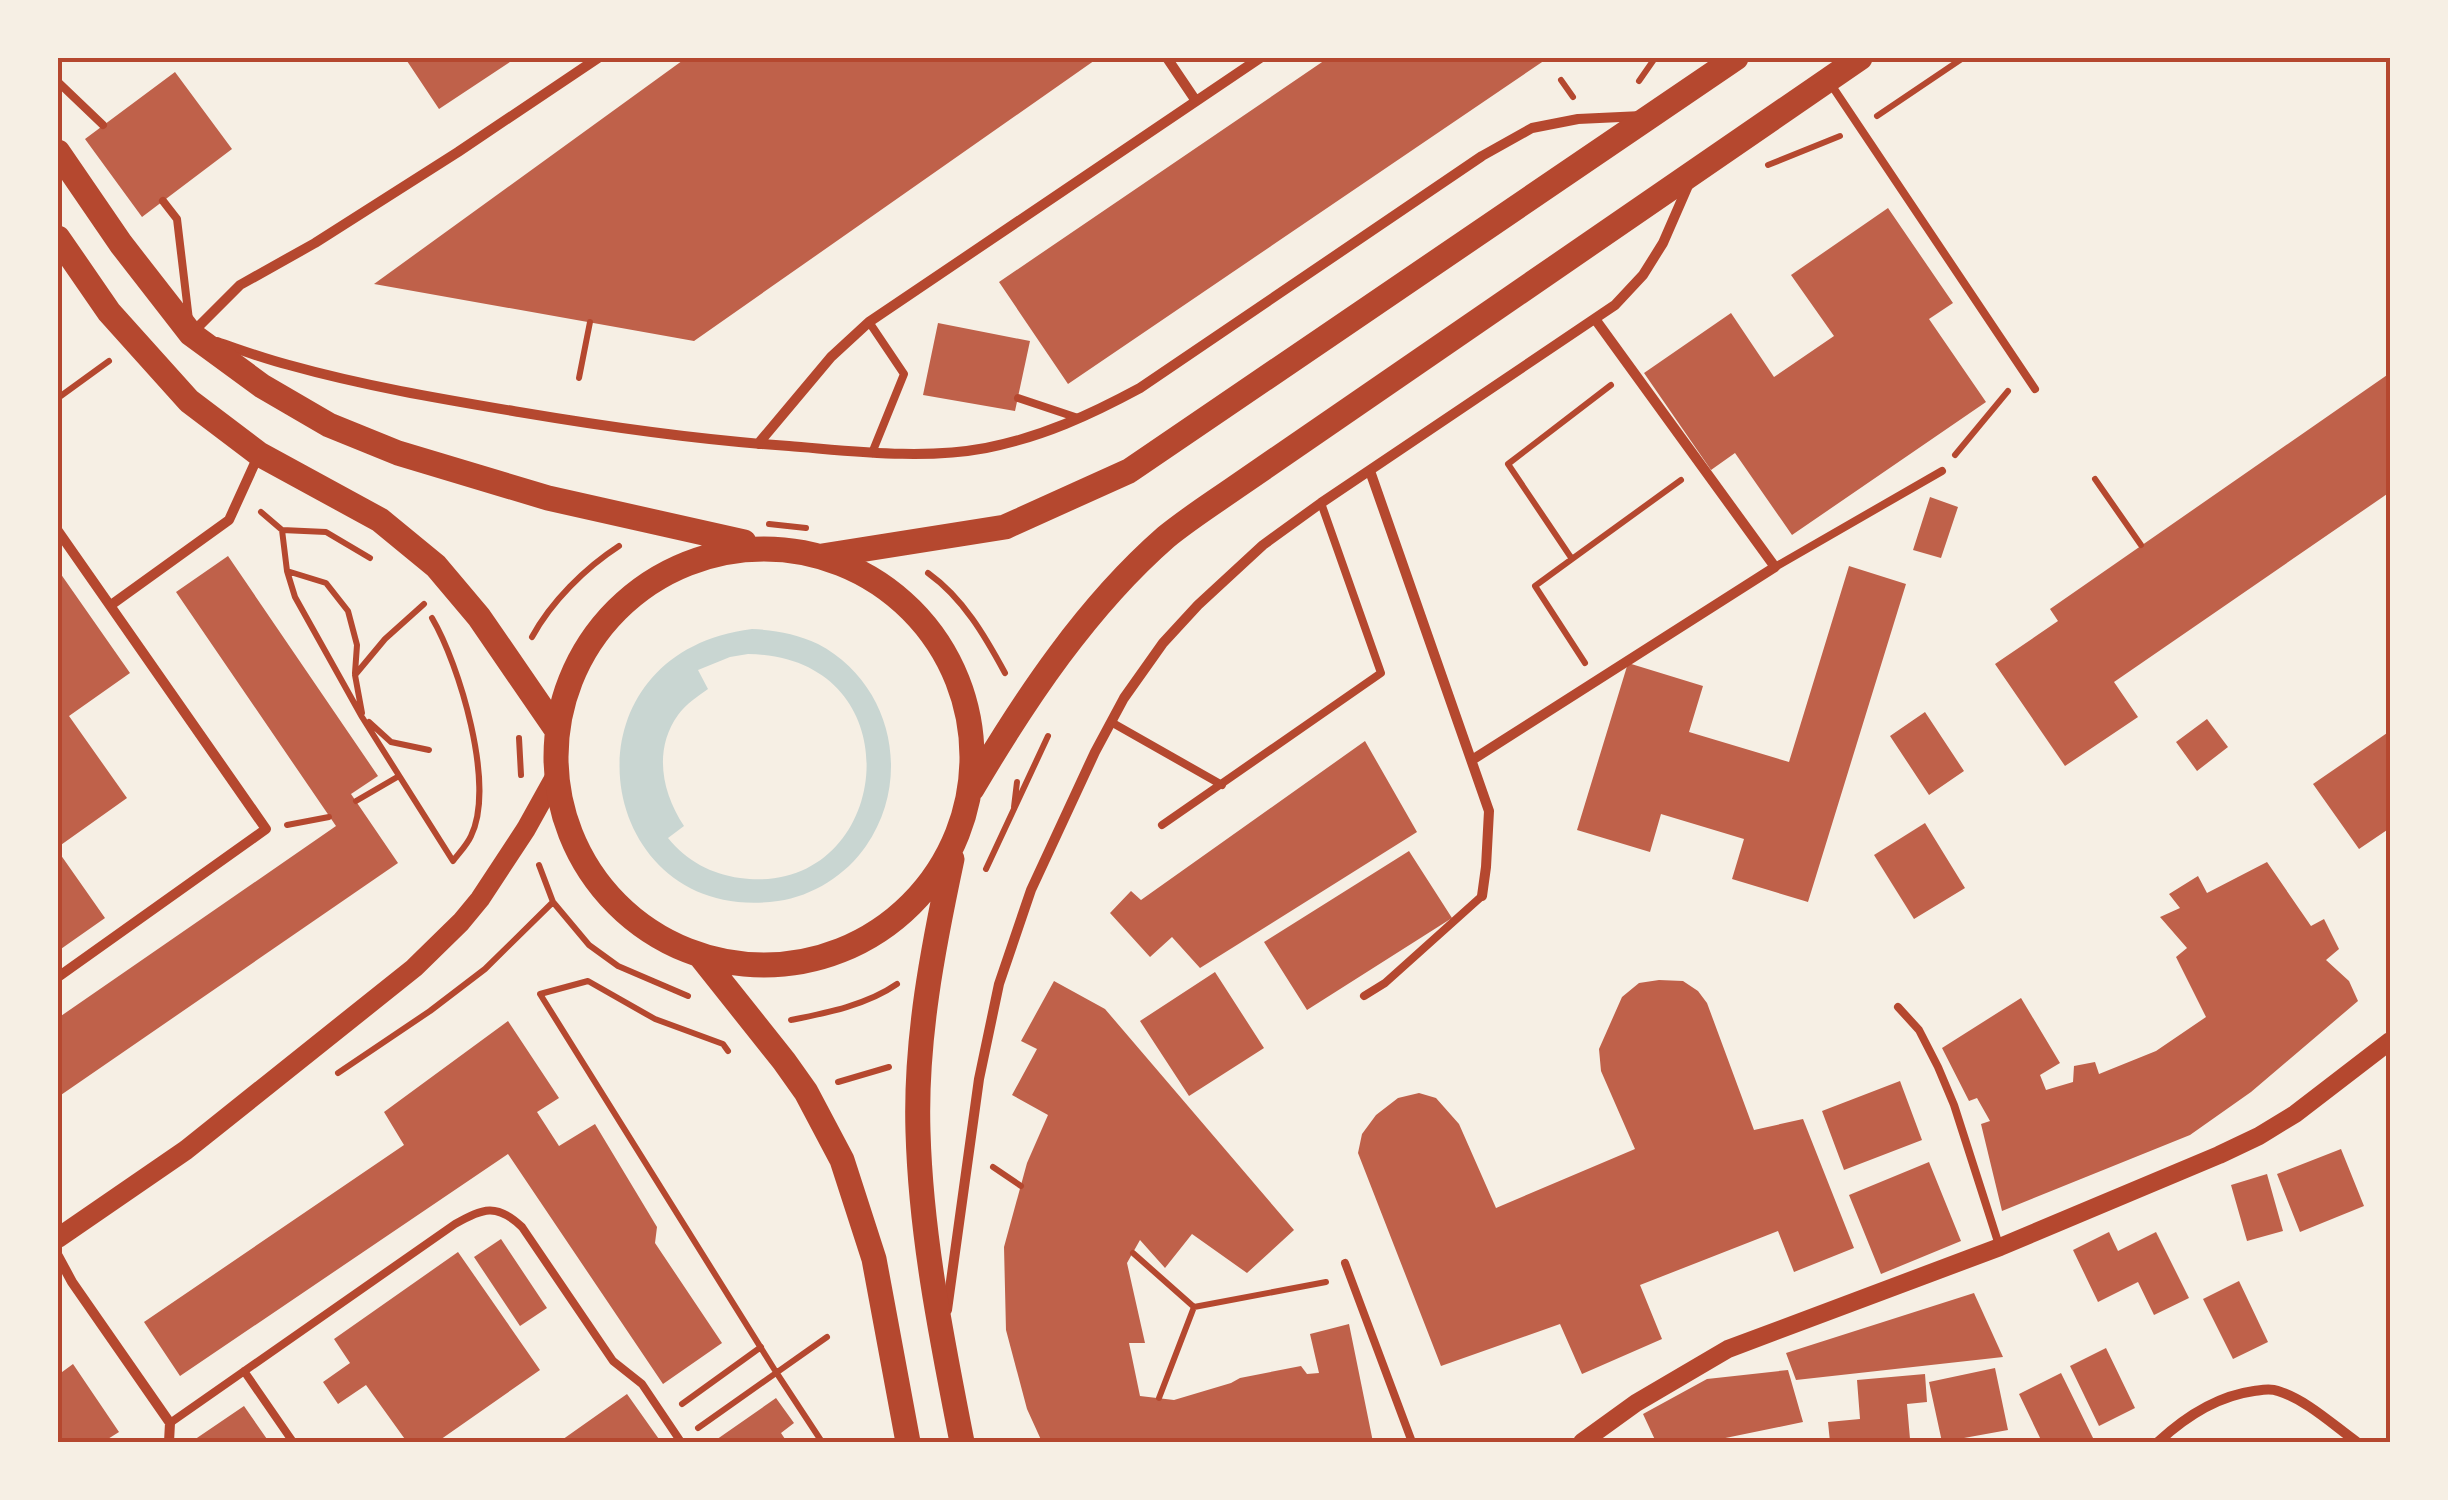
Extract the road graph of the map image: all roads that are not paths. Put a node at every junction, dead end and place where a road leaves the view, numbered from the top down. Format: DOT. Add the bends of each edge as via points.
graph roads {
  1 [pos="598,58"];
  2 [pos="1167,58"];
  3 [pos="1260,58"];
  4 [pos="1860,58"];
  5 [pos="1732,59"];
  6 [pos="1828,80"];
  7 [pos="58,82"];
  8 [pos="1196,101"];
  9 [pos="1649,116"];
  10 [pos="103,125"];
  11 [pos="58,152"];
  12 [pos="1695,170"];
  13 [pos="163,201"];
  14 [pos="58,238"];
  15 [pos="1595,319"];
  16 [pos="869,322"];
  17 [pos="191,334"];
  18 [pos="2035,390"];
  19 [pos="1018,398"];
  20 [pos="1082,419"];
  21 [pos="758,444"];
  22 [pos="872,453"];
  23 [pos="259,454"];
  24 [pos="1370,471"];
  25 [pos="1942,471"];
  26 [pos="1321,503"];
  27 [pos="58,531"];
  28 [pos="768,536"];
  29 [pos="822,556"];
  30 [pos="1775,566"];
  31 [pos="111,604"];
  32 [pos="1111,722"];
  33 [pos="556,729"];
  34 [pos="1472,760"];
  35 [pos="556,775"];
  36 [pos="1222,784"];
  37 [pos="970,793"];
  38 [pos="1162,825"];
  39 [pos="956,840"];
  40 [pos="1482,896"];
  41 [pos="702,958"];
  42 [pos="58,977"];
  43 [pos="1364,996"];
  44 [pos="1898,1007"];
  45 [pos="2390,1042"];
  46 [pos="58,1238"];
  47 [pos="2000,1248"];
  48 [pos="58,1256"];
  49 [pos="1346,1263"];
  50 [pos="942,1341"];
  51 [pos="244,1372"];
  52 [pos="170,1423"];
  53 [pos="680,1441"];
  54 [pos="169,1442"];
  55 [pos="294,1442"];
  56 [pos="908,1442"];
  57 [pos="962,1442"];
  58 [pos="1412,1442"];
  59 [pos="1582,1442"];
  60 [pos="2158,1442"];
  61 [pos="2357,1442"];
  1 -- 17 [label="street" via="240,285"];
  2 -- 8 [label="street"];
  3 -- 8 [label="street"];
  4 -- 6 [label="main road"];
  5 -- 9 [label="main road"];
  6 -- 12 [label="main road"];
  6 -- 18 [label="lane"];
  7 -- 10 [label="lane"];
  8 -- 16 [label="street"];
  9 -- 20 [label="street" via="1532,128 1140,388"];
  9 -- 29 [label="main road" via="1129,470 1005,527"];
  11 -- 17 [label="main road"];
  12 -- 15 [label="street" via="1643,275"];
  12 -- 37 [label="main road" via="1168,535 1122,579 1032,690"];
  13 -- 17 [label="lane" via="177,219"];
  14 -- 23 [label="main road" via="108,312 189,401"];
  15 -- 24 [label="street"];
  15 -- 30 [label="street"];
  16 -- 21 [label="street"];
  16 -- 22 [label="lane" via="904,374"];
  17 -- 21 [label="street" via="288,365 453,401"];
  17 -- 28 [label="main road" via="329,425 398,453 657,523"];
  19 -- 20 [label="lane"];
  20 -- 22 [label="street" via="982,449"];
  21 -- 22 [label="street"];
  23 -- 31 [label="street" via="229,520"];
  23 -- 33 [label="main road" via="380,520 436,566"];
  24 -- 26 [label="street"];
  24 -- 34 [label="street"];
  25 -- 30 [label="lane"];
  26 -- 32 [label="street" via="1198,605"];
  26 -- 36 [label="lane" via="1381,673"];
  27 -- 31 [label="street"];
  28 -- 29 [label="main road"];
  28 -- 33 [label="main road" via="670,570 628,598 594,636 570,680"];
  29 -- 37 [label="main road" via="868,576 909,606 941,646 963,692 972,742"];
  30 -- 34 [label="street"];
  31 -- 42 [label="street" via="266,830"];
  32 -- 36 [label="lane"];
  32 -- 50 [label="street" via="1030,890 999,984 978,1078"];
  33 -- 35 [label="main road"];
  34 -- 40 [label="street" via="1488,811"];
  35 -- 41 [label="main road" via="565,824 596,881 656,937"];
  35 -- 46 [label="main road" via="480,899 414,968 186,1150"];
  36 -- 38 [label="lane"];
  37 -- 39 [label="main road"];
  39 -- 41 [label="main road" via="930,884 895,920 851,947 803,963 752,967"];
  39 -- 50 [label="main road" via="929,978 918,1128 922,1213"];
  40 -- 43 [label="lane"];
  41 -- 56 [label="main road" via="795,1076 842,1160 874,1260"];
  44 -- 47 [label="lane" via="1938,1066"];
  45 -- 47 [label="street" via="2259,1136"];
  47 -- 59 [label="street" via="1728,1350"];
  48 -- 52 [label="street"];
  49 -- 58 [label="lane"];
  50 -- 57 [label="main road"];
  51 -- 52 [label="lane"];
  51 -- 53 [label="lane" via="455,1224 491,1209 522,1227 613,1361 642,1384"];
  51 -- 55 [label="lane"];
  52 -- 54 [label="street"];
  60 -- 61 [label="street" via="2209,1404 2274,1389"];
}
